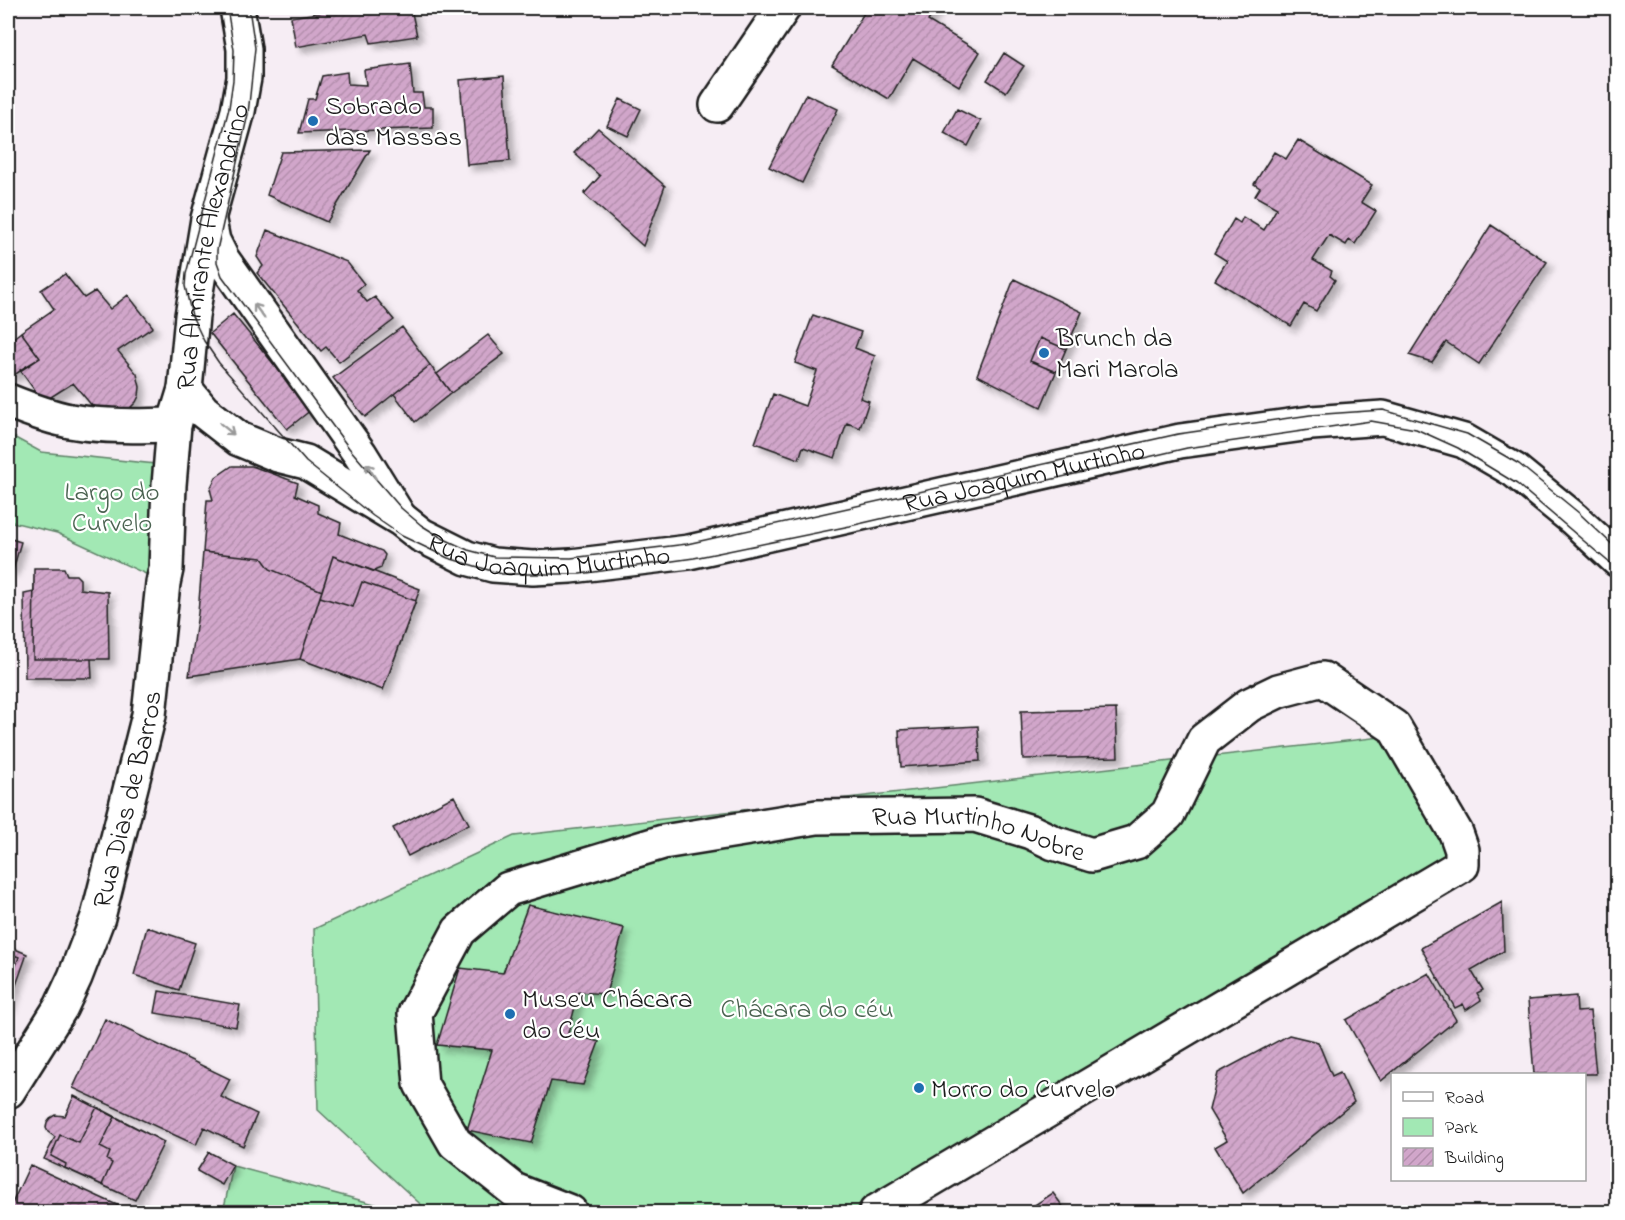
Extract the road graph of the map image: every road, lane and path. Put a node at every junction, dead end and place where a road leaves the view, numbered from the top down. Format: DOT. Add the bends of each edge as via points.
graph roads {
  1 [pos="237,8"];
  2 [pos="783,8"];
  3 [pos="717,105"];
  4 [pos="208,219"];
  5 [pos="185,389"];
  6 [pos="8,401"];
  7 [pos="174,425"];
  8 [pos="170,485"];
  9 [pos="402,520"];
  10 [pos="1617,560"];
  11 [pos="8,1091"];
  12 [pos="570,1212"];
  13 [pos="876,1212"];
  1 -- 4 [label="street, Rua Almirante Alexandrino" via="244,78"];
  2 -- 3 [label="street"];
  4 -- 5 [label="street, Rua Almirante Alexandrino"];
  9 -- 4 [label="street, Rua Joaquim Murtinho, one-way" via="354,445 222,259"];
  5 -- 7 [label="street, Rua Almirante Alexandrino"];
  5 -- 9 [label="street, Rua Joaquim Murtinho, one-way" via="203,411 238,439 306,462"];
  6 -- 7 [label="street" via="69,421 105,426"];
  7 -- 8 [label="street, Rua Almirante Alexandrino"];
  8 -- 11 [label="street, Rua Dias de Barros" via="166,569 149,715 98,917 61,1007"];
  9 -- 10 [label="street, Rua Joaquim Murtinho" via="467,558 493,565 571,566 689,552 1179,441 1311,423 1383,418 1464,441 1514,470"];
  12 -- 13 [label="street, Rua Murtinho Nobre" via="514,1190 455,1143 421,1084 415,1013 459,931 508,889 663,842 817,817 975,815 1092,855 1136,842 1168,814 1204,740 1249,705 1278,691 1323,679 1394,727 1456,833 1462,865"];
}
